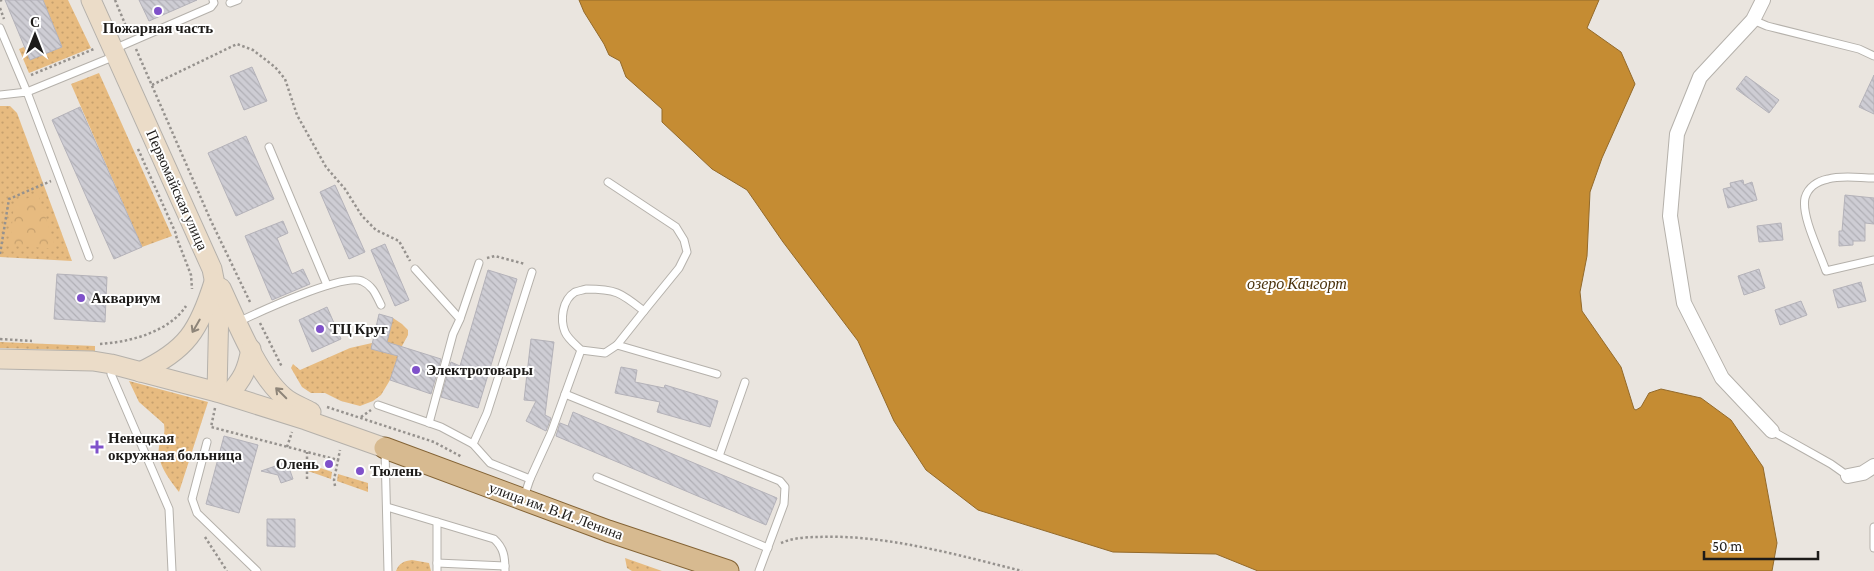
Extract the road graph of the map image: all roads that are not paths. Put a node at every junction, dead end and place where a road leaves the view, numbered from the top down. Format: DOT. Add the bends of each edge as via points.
graph roads {
  1 [pos="90,0"];
  2 [pos="213,0"];
  3 [pos="238,0"];
  4 [pos="1763,0"];
  5 [pos="230,3"];
  6 [pos="1753,20"];
  7 [pos="0,28"];
  8 [pos="115,53"];
  9 [pos="1874,56"];
  10 [pos="27,92"];
  11 [pos="0,95"];
  12 [pos="269,147"];
  13 [pos="1874,178"];
  14 [pos="608,182"];
  15 [pos="89,257"];
  16 [pos="1874,260"];
  17 [pos="479,263"];
  18 [pos="415,268"];
  19 [pos="532,272"];
  20 [pos="213,275"];
  21 [pos="327,286"];
  22 [pos="381,305"];
  23 [pos="644,311"];
  24 [pos="460,318"];
  25 [pos="238,322"];
  26 [pos="617,344"];
  27 [pos="251,349"];
  28 [pos="581,350"];
  29 [pos="0,359"];
  30 [pos="111,364"];
  31 [pos="140,372"];
  32 [pos="716,374"];
  33 [pos="745,382"];
  34 [pos="565,394"];
  35 [pos="220,396"];
  36 [pos="378,405"];
  37 [pos="429,423"];
  38 [pos="1772,431"];
  39 [pos="207,442"];
  40 [pos="473,444"];
  41 [pos="385,448"];
  42 [pos="719,456"];
  43 [pos="1874,466"];
  44 [pos="1848,476"];
  45 [pos="597,477"];
  46 [pos="530,479"];
  47 [pos="523,499"];
  48 [pos="386,507"];
  49 [pos="436,522"];
  50 [pos="1874,527"];
  51 [pos="768,548"];
  52 [pos="1874,548"];
  53 [pos="437,567"];
  54 [pos="505,569"];
  55 [pos="172,571"];
  56 [pos="256,571"];
  57 [pos="388,571"];
  58 [pos="728,571"];
  59 [pos="759,571"];
  1 -- 8 [label="main road, Первомайская улица"];
  2 -- 8 [label="lane" via="211,7 133,41"];
  3 -- 5 [label="lane"];
  4 -- 6 [label="street"];
  6 -- 9 [label="lane"];
  6 -- 38 [label="street" via="1700,77 1677,134 1670,216 1684,303 1722,378"];
  7 -- 10 [label="lane"];
  8 -- 10 [label="lane"];
  8 -- 20 [label="main road, Первомайская улица"];
  10 -- 11 [label="lane"];
  10 -- 15 [label="lane"];
  12 -- 21 [label="lane"];
  13 -- 16 [label="lane" via="1819,181 1805,198 1806,214 1826,271"];
  14 -- 23 [label="lane" via="676,227 684,240 687,252 679,268"];
  17 -- 24 [label="lane"];
  18 -- 24 [label="lane"];
  19 -- 40 [label="lane" via="487,414"];
  20 -- 25 [label="main road"];
  20 -- 31 [label="main road, one-way" via="207,304 187,341 162,362"];
  20 -- 35 [label="main road, Первомайская улица" via="219,304"];
  21 -- 22 [label="lane" via="361,280 372,287"];
  21 -- 25 [label="lane"];
  23 -- 26 [label="lane"];
  23 -- 28 [label="lane" via="623,294 607,289 575,292 564,307 563,321 566,333"];
  24 -- 37 [label="lane"];
  25 -- 27 [label="main road"];
  26 -- 28 [label="lane" via="605,353"];
  26 -- 32 [label="lane"];
  27 -- 35 [label="main road" via="243,377"];
  41 -- 27 [label="main road, one-way" via="283,396 271,383"];
  28 -- 34 [label="lane"];
  29 -- 30 [label="main road"];
  30 -- 31 [label="main road"];
  30 -- 55 [label="lane" via="111,374 169,509"];
  31 -- 35 [label="main road"];
  33 -- 42 [label="lane"];
  34 -- 42 [label="lane"];
  34 -- 46 [label="lane"];
  35 -- 41 [label="main road"];
  36 -- 37 [label="lane"];
  37 -- 40 [label="lane"];
  38 -- 44 [label="lane"];
  39 -- 56 [label="lane" via="192,499 197,513"];
  40 -- 46 [label="lane" via="490,463"];
  41 -- 47 [label="main road, улица им. В.И. Ленина"];
  41 -- 48 [label="lane"];
  42 -- 51 [label="lane" via="780,481 785,488 784,504"];
  43 -- 44 [label="street" via="1863,473"];
  45 -- 51 [label="lane"];
  46 -- 47 [label="lane"];
  47 -- 58 [label="main road, улица им. В.И. Ленина"];
  48 -- 49 [label="lane"];
  48 -- 57 [label="lane"];
  49 -- 53 [label="lane"];
  49 -- 54 [label="lane" via="494,539 502,546"];
  50 -- 52 [label="lane"];
  51 -- 59 [label="lane"];
  53 -- 54 [label="lane"];
}
